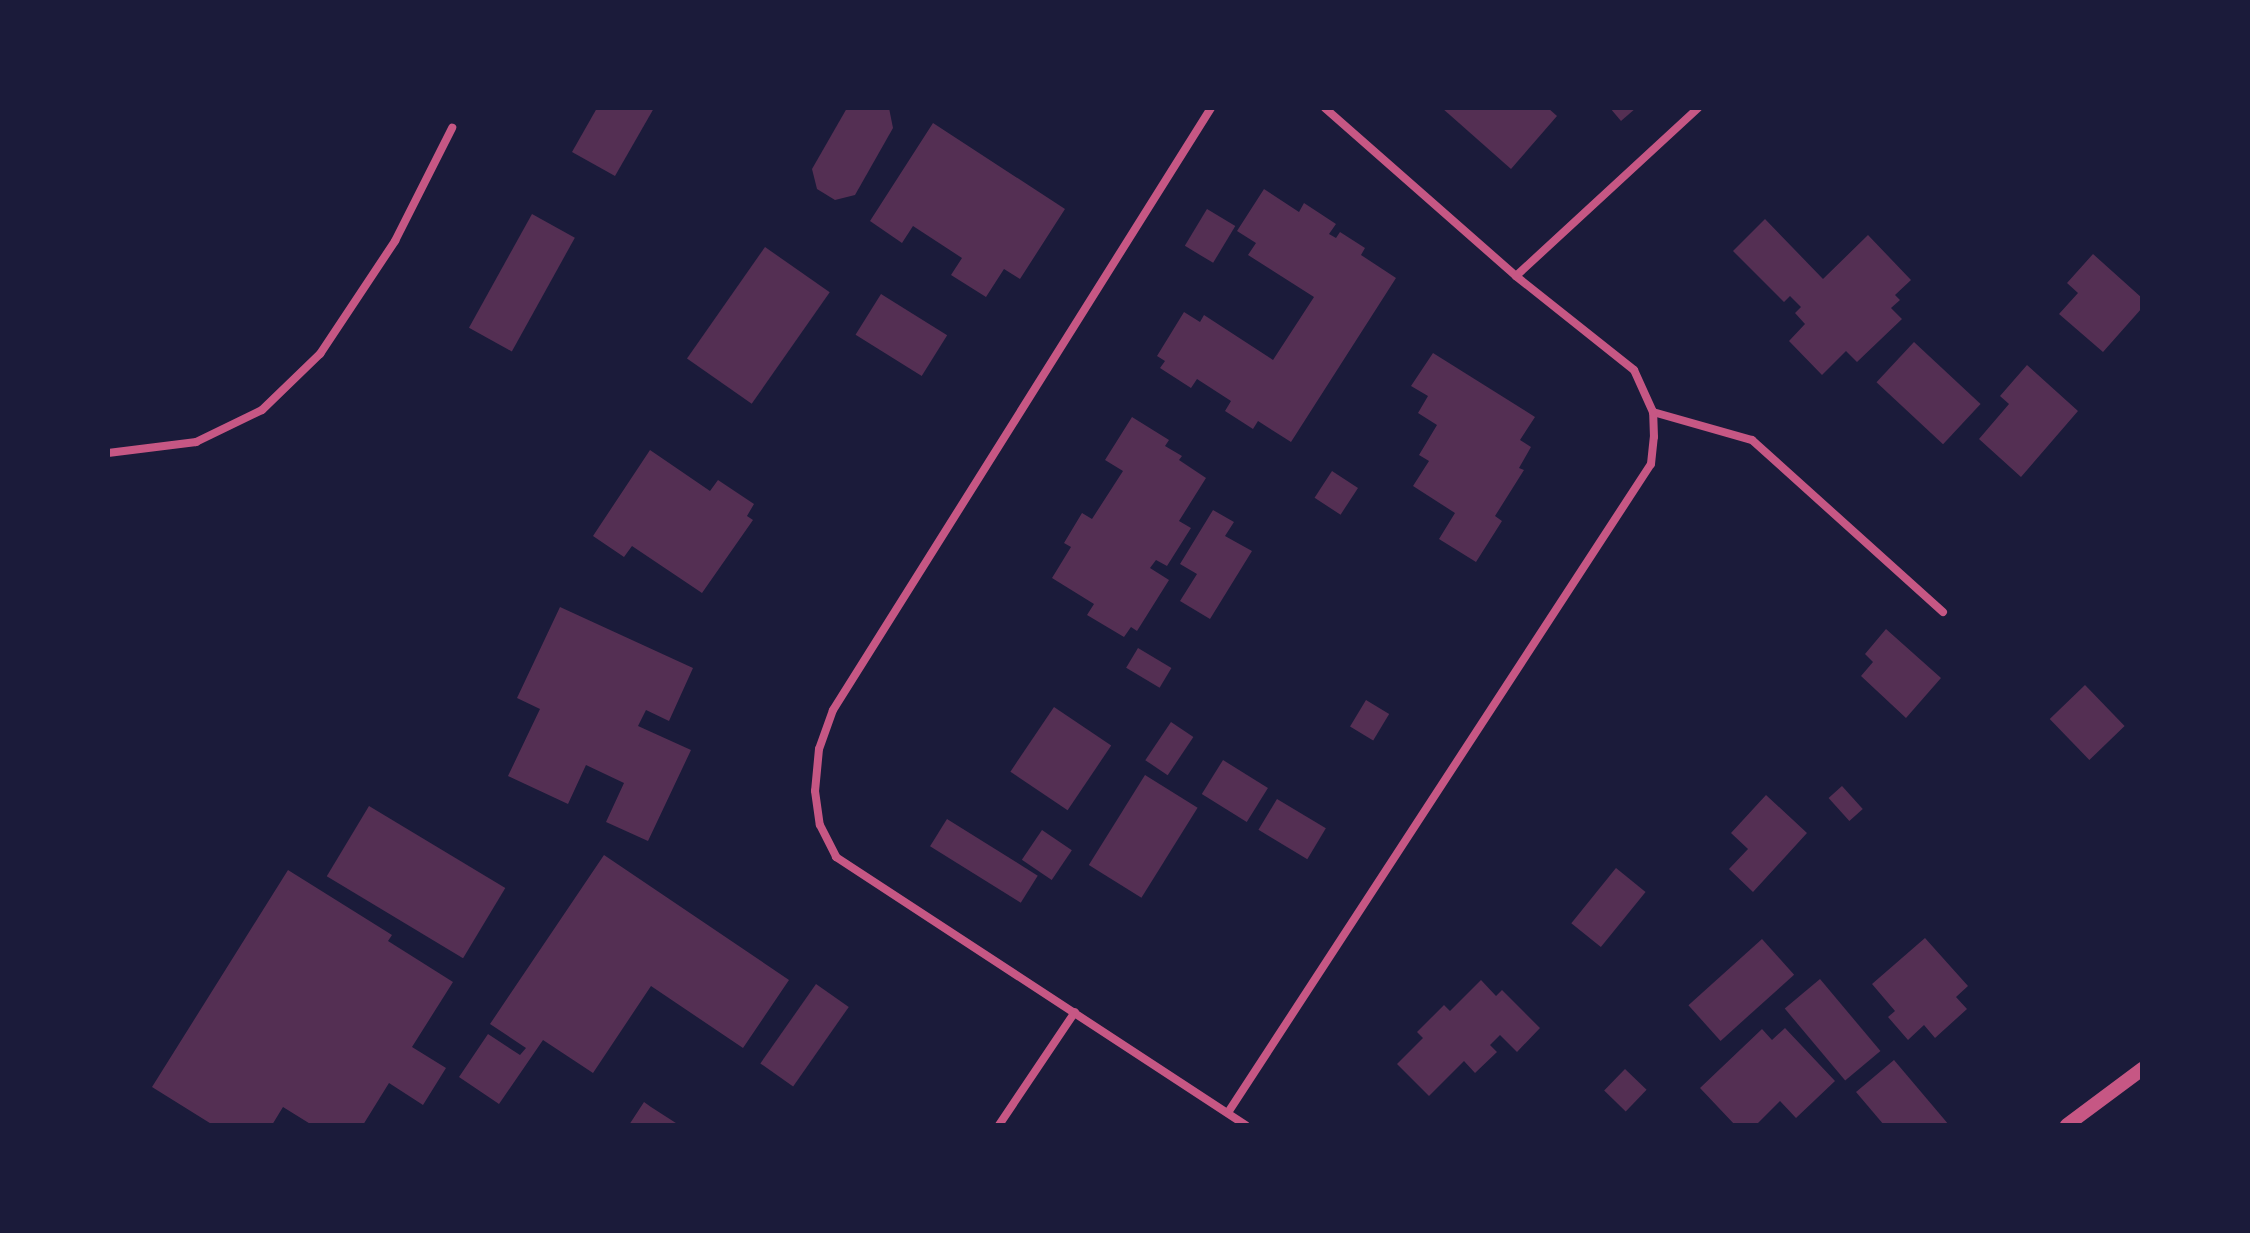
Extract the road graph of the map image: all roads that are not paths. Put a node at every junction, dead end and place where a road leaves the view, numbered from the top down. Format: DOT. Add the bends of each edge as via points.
graph roads {
  1 [pos="1211,108"];
  2 [pos="1325,108"];
  3 [pos="1698,108"];
  4 [pos="452,128"];
  5 [pos="1516,276"];
  6 [pos="1653,412"];
  7 [pos="108,453"];
  8 [pos="1943,612"];
  9 [pos="1075,1012"];
  10 [pos="2142,1069"];
  11 [pos="1229,1111"];
  12 [pos="999,1125"];
  13 [pos="1246,1125"];
  14 [pos="2067,1125"];
  1 -- 9 [label="street" via="833,710 819,749 818,814 836,857"];
  2 -- 5 [label="street"];
  3 -- 5 [label="street"];
  4 -- 7 [label="street" via="395,241 320,354 262,410 196,442"];
  5 -- 6 [label="street" via="1634,370"];
  6 -- 8 [label="street" via="1726,429 1776,456"];
  6 -- 11 [label="street" via="1651,464"];
  9 -- 11 [label="street"];
  9 -- 12 [label="street"];
  10 -- 14 [label="street"];
  11 -- 13 [label="street"];
}
